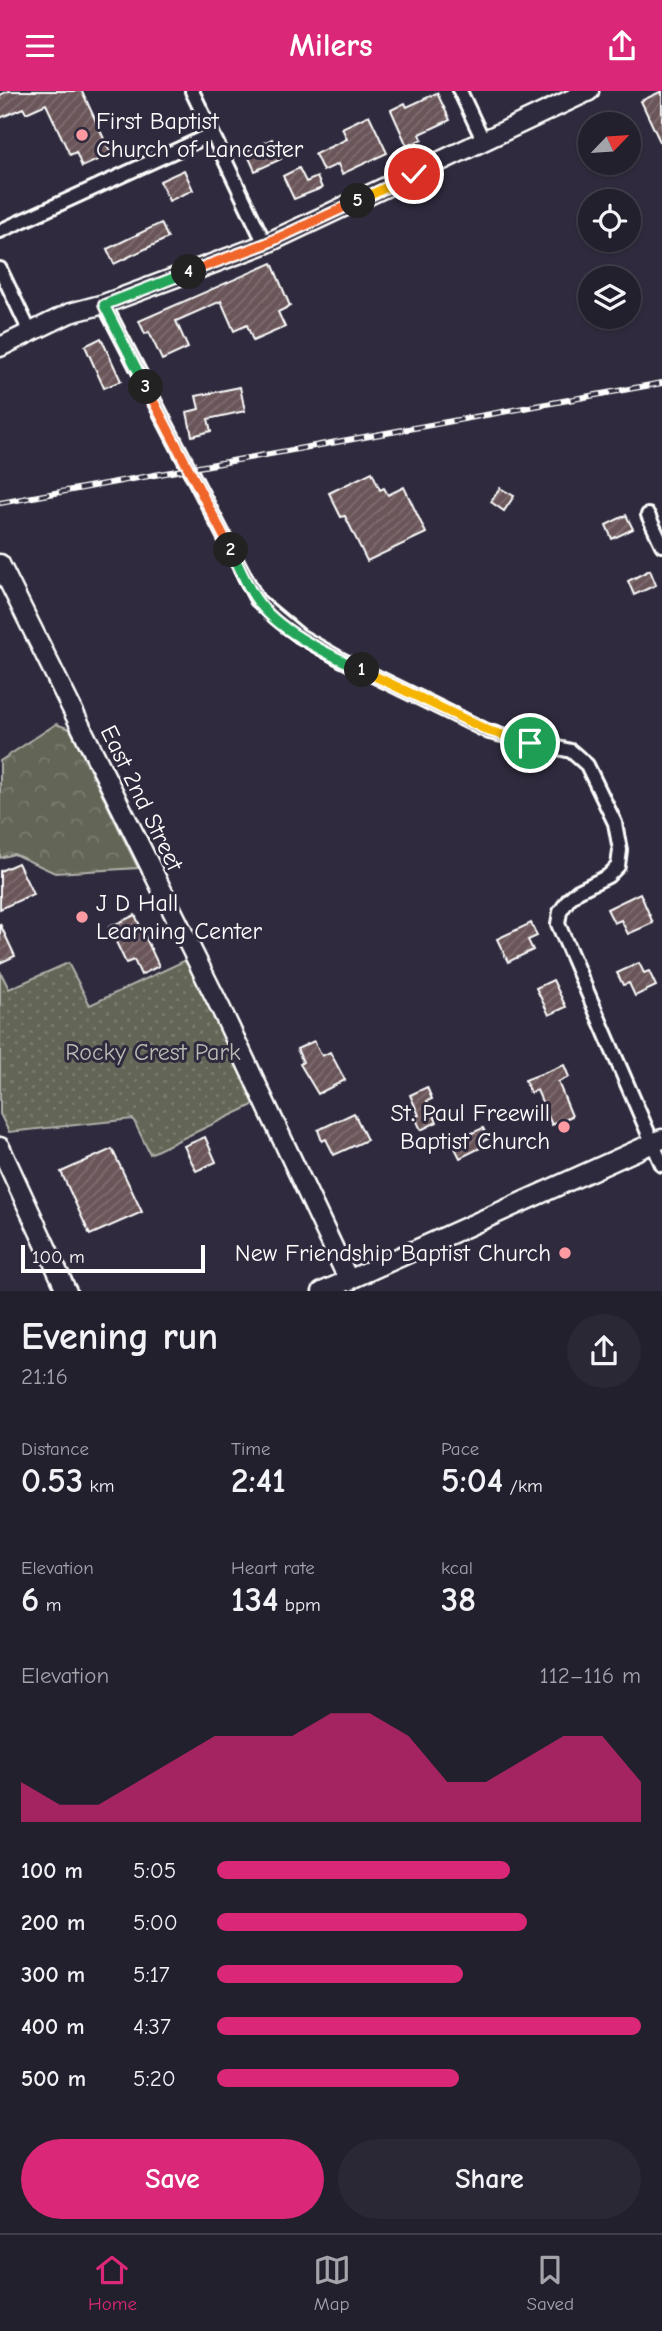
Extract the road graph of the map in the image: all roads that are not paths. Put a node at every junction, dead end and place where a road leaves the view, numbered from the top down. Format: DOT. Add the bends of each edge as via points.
graph roads {
  1 [pos="192,91"];
  2 [pos="460,91"];
  3 [pos="589,91"];
  4 [pos="212,134"];
  5 [pos="484,142"];
  6 [pos="0,231"];
  7 [pos="265,244"];
  8 [pos="0,269"];
  9 [pos="104,305"];
  10 [pos="30,332"];
  11 [pos="0,347"];
  12 [pos="648,515"];
  13 [pos="662,545"];
  14 [pos="0,563"];
  15 [pos="657,1141"];
  16 [pos="0,1147"];
  17 [pos="662,1165"];
  18 [pos="349,1281"];
  19 [pos="67,1291"];
  20 [pos="322,1291"];
  1 -- 4 [label="street"];
  2 -- 5 [label="street"];
  3 -- 5 [label="street"];
  4 -- 6 [label="street"];
  4 -- 7 [label="street"];
  5 -- 7 [label="street"];
  7 -- 9 [label="street"];
  8 -- 10 [label="street"];
  9 -- 10 [label="street" via="70,313"];
  9 -- 15 [label="street" via="257,600 300,636 342,660 489,731 571,751 587,765 615,823 618,866 569,899 559,912 558,924"];
  10 -- 11 [label="street"];
  12 -- 13 [label="street"];
  14 -- 18 [label="street, East 2nd Street" via="221,1009"];
  15 -- 17 [label="street"];
  15 -- 18 [label="street"];
  16 -- 19 [label="street"];
  18 -- 20 [label="street"];
}
